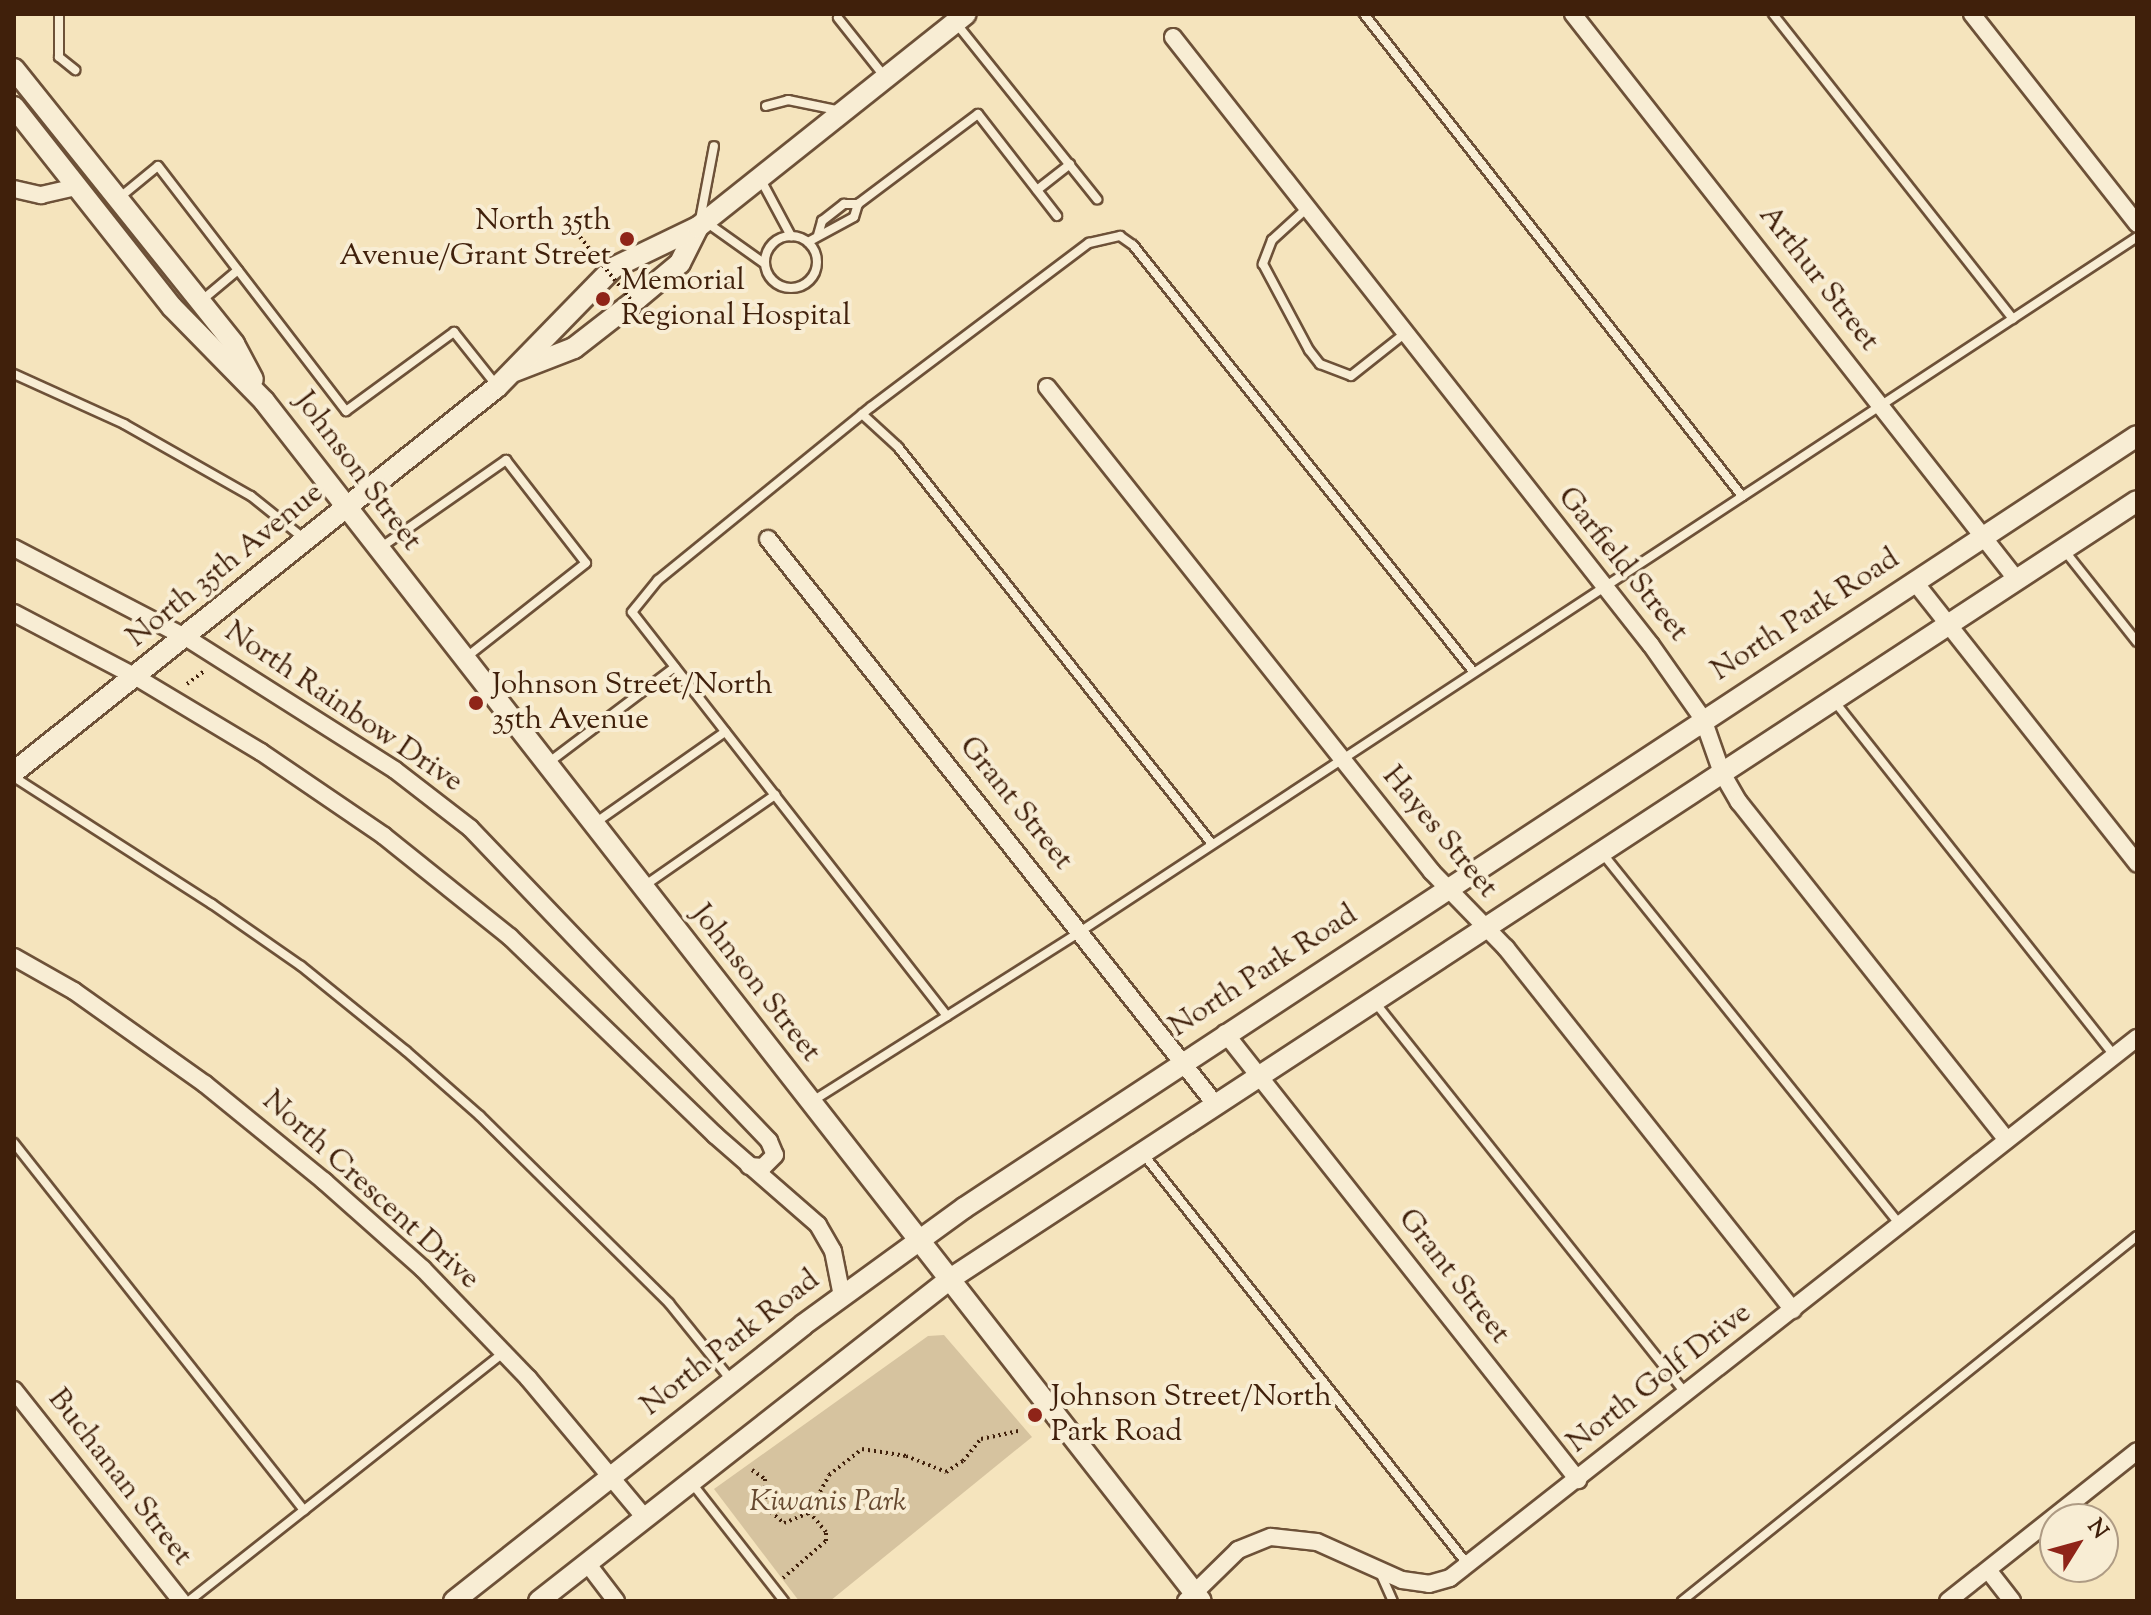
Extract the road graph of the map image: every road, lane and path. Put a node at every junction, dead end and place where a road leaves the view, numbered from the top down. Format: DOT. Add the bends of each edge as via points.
graph roads {
  1 [pos="59,14"];
  2 [pos="1364,14"];
  3 [pos="1573,14"];
  4 [pos="1773,14"];
  5 [pos="1972,14"];
  6 [pos="838,18"];
  7 [pos="961,18"];
  8 [pos="1173,37"];
  9 [pos="14,69"];
  10 [pos="75,70"];
  11 [pos="886,78"];
  12 [pos="766,106"];
  13 [pos="14,107"];
  14 [pos="845,112"];
  15 [pos="714,146"];
  16 [pos="1070,164"];
  17 [pos="759,177"];
  18 [pos="77,187"];
  19 [pos="14,189"];
  20 [pos="1037,190"];
  21 [pos="118,199"];
  22 [pos="1097,199"];
  23 [pos="858,204"];
  24 [pos="1306,209"];
  25 [pos="1057,216"];
  26 [pos="702,224"];
  27 [pos="2137,224"];
  28 [pos="818,235"];
  29 [pos="791,236"];
  30 [pos="580,237"];
  31 [pos="2137,237"];
  32 [pos="808,242"];
  33 [pos="765,264"];
  34 [pos="238,270"];
  35 [pos="200,302"];
  36 [pos="643,315"];
  37 [pos="2013,319"];
  38 [pos="1404,334"];
  39 [pos="14,374"];
  40 [pos="504,380"];
  41 [pos="1047,387"];
  42 [pos="264,401"];
  43 [pos="1881,406"];
  44 [pos="862,414"];
  45 [pos="2137,436"];
  46 [pos="1742,496"];
  47 [pos="2137,501"];
  48 [pos="347,508"];
  49 [pos="1983,535"];
  50 [pos="768,539"];
  51 [pos="307,541"];
  52 [pos="14,548"];
  53 [pos="378,549"];
  54 [pos="2064,550"];
  55 [pos="2017,580"];
  56 [pos="1914,581"];
  57 [pos="1602,586"];
  58 [pos="14,613"];
  59 [pos="1949,625"];
  60 [pos="187,638"];
  61 [pos="2137,642"];
  62 [pos="464,659"];
  63 [pos="212,665"];
  64 [pos="675,667"];
  65 [pos="1473,671"];
  66 [pos="136,677"];
  67 [pos="187,684"];
  68 [pos="1833,699"];
  69 [pos="1703,719"];
  70 [pos="725,732"];
  71 [pos="1342,759"];
  72 [pos="546,765"];
  73 [pos="1722,773"];
  74 [pos="14,775"];
  75 [pos="775,795"];
  76 [pos="592,824"];
  77 [pos="1212,844"];
  78 [pos="1601,852"];
  79 [pos="2137,863"];
  80 [pos="641,887"];
  81 [pos="1447,888"];
  82 [pos="1483,929"];
  83 [pos="1081,931"];
  84 [pos="14,957"];
  85 [pos="1374,1001"];
  86 [pos="947,1016"];
  87 [pos="1225,1033"];
  88 [pos="2137,1038"];
  89 [pos="2115,1056"];
  90 [pos="1184,1061"];
  91 [pos="1259,1077"];
  92 [pos="809,1103"];
  93 [pos="1216,1105"];
  94 [pos="2007,1140"];
  95 [pos="14,1143"];
  96 [pos="1143,1153"];
  97 [pos="749,1166"];
  98 [pos="1900,1225"];
  99 [pos="2137,1236"];
  100 [pos="917,1240"];
  101 [pos="950,1279"];
  102 [pos="842,1296"];
  103 [pos="1793,1310"];
  104 [pos="503,1353"];
  105 [pos="732,1381"];
  106 [pos="14,1390"];
  107 [pos="1687,1394"];
  108 [pos="1019,1431"];
  109 [pos="2137,1451"];
  110 [pos="752,1470"];
  111 [pos="612,1476"];
  112 [pos="1578,1480"];
  113 [pos="691,1482"];
  114 [pos="304,1510"];
  115 [pos="809,1513"];
  116 [pos="645,1518"];
  117 [pos="587,1563"];
  118 [pos="1469,1565"];
  119 [pos="1379,1569"];
  120 [pos="1988,1570"];
  121 [pos="772,1587"];
  122 [pos="1194,1598"];
  123 [pos="181,1601"];
  124 [pos="189,1601"];
  125 [pos="454,1601"];
  126 [pos="539,1601"];
  127 [pos="616,1601"];
  128 [pos="784,1601"];
  129 [pos="1393,1601"];
  130 [pos="1682,1601"];
  131 [pos="1948,1601"];
  132 [pos="2012,1601"];
  1 -- 10 [label="lane" via="59,57"];
  2 -- 46 [label="lane"];
  3 -- 43 [label="street, Arthur Street"];
  4 -- 37 [label="lane"];
  5 -- 27 [label="street"];
  6 -- 11 [label="lane"];
  7 -- 11 [label="street, North 35th Avenue"];
  7 -- 16 [label="lane"];
  8 -- 24 [label="street, Garfield Street"];
  9 -- 21 [label="street, Johnson Street"];
  11 -- 14 [label="street, North 35th Avenue"];
  12 -- 14 [label="lane" via="788,100"];
  13 -- 18 [label="street, Johnson Street"];
  14 -- 17 [label="street, North 35th Avenue"];
  15 -- 26 [label="lane"];
  16 -- 20 [label="lane"];
  16 -- 22 [label="lane"];
  17 -- 26 [label="street, North 35th Avenue"];
  17 -- 29 [label="lane"];
  18 -- 19 [label="street" via="41,195"];
  18 -- 42 [label="street, Johnson Street" via="172,307"];
  20 -- 23 [label="lane" via="978,114"];
  20 -- 25 [label="lane"];
  21 -- 34 [label="lane" via="158,166"];
  21 -- 35 [label="street, Johnson Street"];
  23 -- 28 [label="lane" via="854,217 832,234"];
  23 -- 28 [label="lane" via="844,204 822,221"];
  24 -- 38 [label="street, Garfield Street"];
  24 -- 38 [label="lane" via="1272,240 1263,264 1309,350 1320,364 1351,376"];
  26 -- 33 [label="lane"];
  26 -- 40 [label="street, North 35th Avenue" via="613,268"];
  26 -- 40 [label="street, North 35th Avenue" via="680,263 595,332 574,348"];
  28 -- 32 [label="lane"];
  29 -- 32 [label="lane"];
  29 -- 33 [label="lane" via="769,247"];
  30 -- 36 [label="path, bridge"];
  31 -- 37 [label="lane"];
  32 -- 33 [label="lane" via="817,264 803,285 778,284"];
  34 -- 35 [label="lane"];
  34 -- 40 [label="lane" via="346,411 454,332"];
  35 -- 42 [label="street, Johnson Street" via="234,344"];
  37 -- 43 [label="lane"];
  38 -- 57 [label="street, Garfield Street"];
  39 -- 51 [label="lane" via="124,424 251,496"];
  40 -- 48 [label="street, North 35th Avenue"];
  41 -- 71 [label="street, Hayes Street"];
  42 -- 48 [label="street, Johnson Street"];
  43 -- 46 [label="lane"];
  43 -- 49 [label="street, Arthur Street"];
  44 -- 64 [label="lane" via="658,580 632,612"];
  44 -- 65 [label="lane" via="1089,243 1120,236 1133,245"];
  44 -- 77 [label="lane" via="898,447"];
  45 -- 49 [label="street, North Park Road"];
  46 -- 57 [label="lane"];
  47 -- 54 [label="street"];
  48 -- 51 [label="street, North 35th Avenue"];
  48 -- 53 [label="street, Johnson Street"];
  49 -- 55 [label="street, Arthur Street"];
  49 -- 56 [label="street, North Park Road"];
  50 -- 83 [label="street, Grant Street"];
  51 -- 60 [label="street, North 35th Avenue"];
  52 -- 60 [label="street, North Rainbow Drive"];
  53 -- 62 [label="street, Johnson Street"];
  53 -- 62 [label="lane" via="506,460 586,563"];
  54 -- 55 [label="street"];
  54 -- 61 [label="lane"];
  55 -- 59 [label="street"];
  56 -- 59 [label="street"];
  56 -- 69 [label="street, North Park Road"];
  57 -- 65 [label="lane"];
  57 -- 69 [label="street, Garfield Street"];
  58 -- 66 [label="street"];
  59 -- 68 [label="street"];
  59 -- 79 [label="street"];
  60 -- 66 [label="street, North 35th Avenue"];
  60 -- 97 [label="street, North Rainbow Drive" via="395,770 470,828 769,1141 775,1155 763,1167"];
  62 -- 72 [label="street, Johnson Street"];
  63 -- 67 [label="path"];
  64 -- 70 [label="lane"];
  64 -- 72 [label="lane"];
  65 -- 71 [label="lane"];
  66 -- 74 [label="street, North 35th Avenue"];
  66 -- 97 [label="street" via="261,752 384,836 510,937"];
  68 -- 73 [label="street"];
  68 -- 89 [label="lane"];
  69 -- 73 [label="street, Garfield Street"];
  69 -- 81 [label="street, North Park Road"];
  70 -- 75 [label="lane"];
  70 -- 76 [label="lane"];
  71 -- 77 [label="lane"];
  71 -- 81 [label="street, Hayes Street"];
  72 -- 76 [label="street, Johnson Street"];
  73 -- 78 [label="street"];
  73 -- 94 [label="street, Garfield Street"];
  74 -- 105 [label="lane" via="224,912 406,1051 480,1116 669,1303"];
  75 -- 80 [label="lane"];
  75 -- 86 [label="lane"];
  76 -- 80 [label="street, Johnson Street"];
  77 -- 83 [label="lane"];
  78 -- 82 [label="street"];
  78 -- 98 [label="lane"];
  80 -- 92 [label="street, Johnson Street"];
  81 -- 82 [label="street, Hayes Street"];
  81 -- 87 [label="street, North Park Road"];
  82 -- 85 [label="street"];
  82 -- 103 [label="street, Hayes Street" via="1506,948"];
  83 -- 86 [label="lane"];
  83 -- 90 [label="street, Grant Street"];
  84 -- 104 [label="street, North Crescent Drive" via="74,991 205,1084 412,1259"];
  85 -- 91 [label="street"];
  85 -- 107 [label="lane"];
  86 -- 92 [label="lane"];
  87 -- 90 [label="street, North Park Road"];
  87 -- 91 [label="street, Grant Street"];
  88 -- 89 [label="street, North Golf Drive"];
  89 -- 94 [label="street, North Golf Drive"];
  90 -- 93 [label="street, Grant Street"];
  90 -- 100 [label="street, North Park Road"];
  91 -- 93 [label="street"];
  91 -- 112 [label="street, Grant Street"];
  92 -- 100 [label="street, Johnson Street"];
  93 -- 96 [label="street"];
  94 -- 98 [label="street, North Golf Drive"];
  95 -- 114 [label="lane"];
  96 -- 101 [label="street"];
  96 -- 118 [label="lane"];
  97 -- 102 [label="street" via="825,1233"];
  98 -- 103 [label="street, North Golf Drive"];
  99 -- 130 [label="lane"];
  100 -- 101 [label="street, Johnson Street"];
  100 -- 102 [label="street, North Park Road"];
  101 -- 113 [label="street"];
  101 -- 122 [label="street, Johnson Street"];
  102 -- 105 [label="street, North Park Road"];
  103 -- 107 [label="street, North Golf Drive"];
  104 -- 111 [label="street, North Crescent Drive"];
  104 -- 114 [label="lane"];
  105 -- 111 [label="street, North Park Road"];
  106 -- 123 [label="street, Buchanan Street"];
  107 -- 112 [label="street, North Golf Drive"];
  108 -- 115 [label="path" via="981,1439 946,1472 906,1456 862,1449 829,1475"];
  109 -- 120 [label="street"];
  110 -- 115 [label="path" via="765,1479 766,1508 777,1521 801,1520"];
  111 -- 116 [label="street, North Crescent Drive"];
  111 -- 125 [label="street, North Park Road"];
  112 -- 118 [label="street, North Golf Drive"];
  113 -- 116 [label="street"];
  113 -- 121 [label="lane"];
  114 -- 124 [label="lane"];
  115 -- 121 [label="path" via="826,1532 826,1541"];
  116 -- 117 [label="street"];
  117 -- 126 [label="street"];
  117 -- 127 [label="street"];
  118 -- 119 [label="street, North Golf Drive" via="1429,1584"];
  119 -- 122 [label="street, North Golf Drive" via="1317,1542 1271,1537 1238,1550"];
  119 -- 129 [label="lane"];
  120 -- 131 [label="street"];
  120 -- 132 [label="street"];
  121 -- 128 [label="lane"];
}
